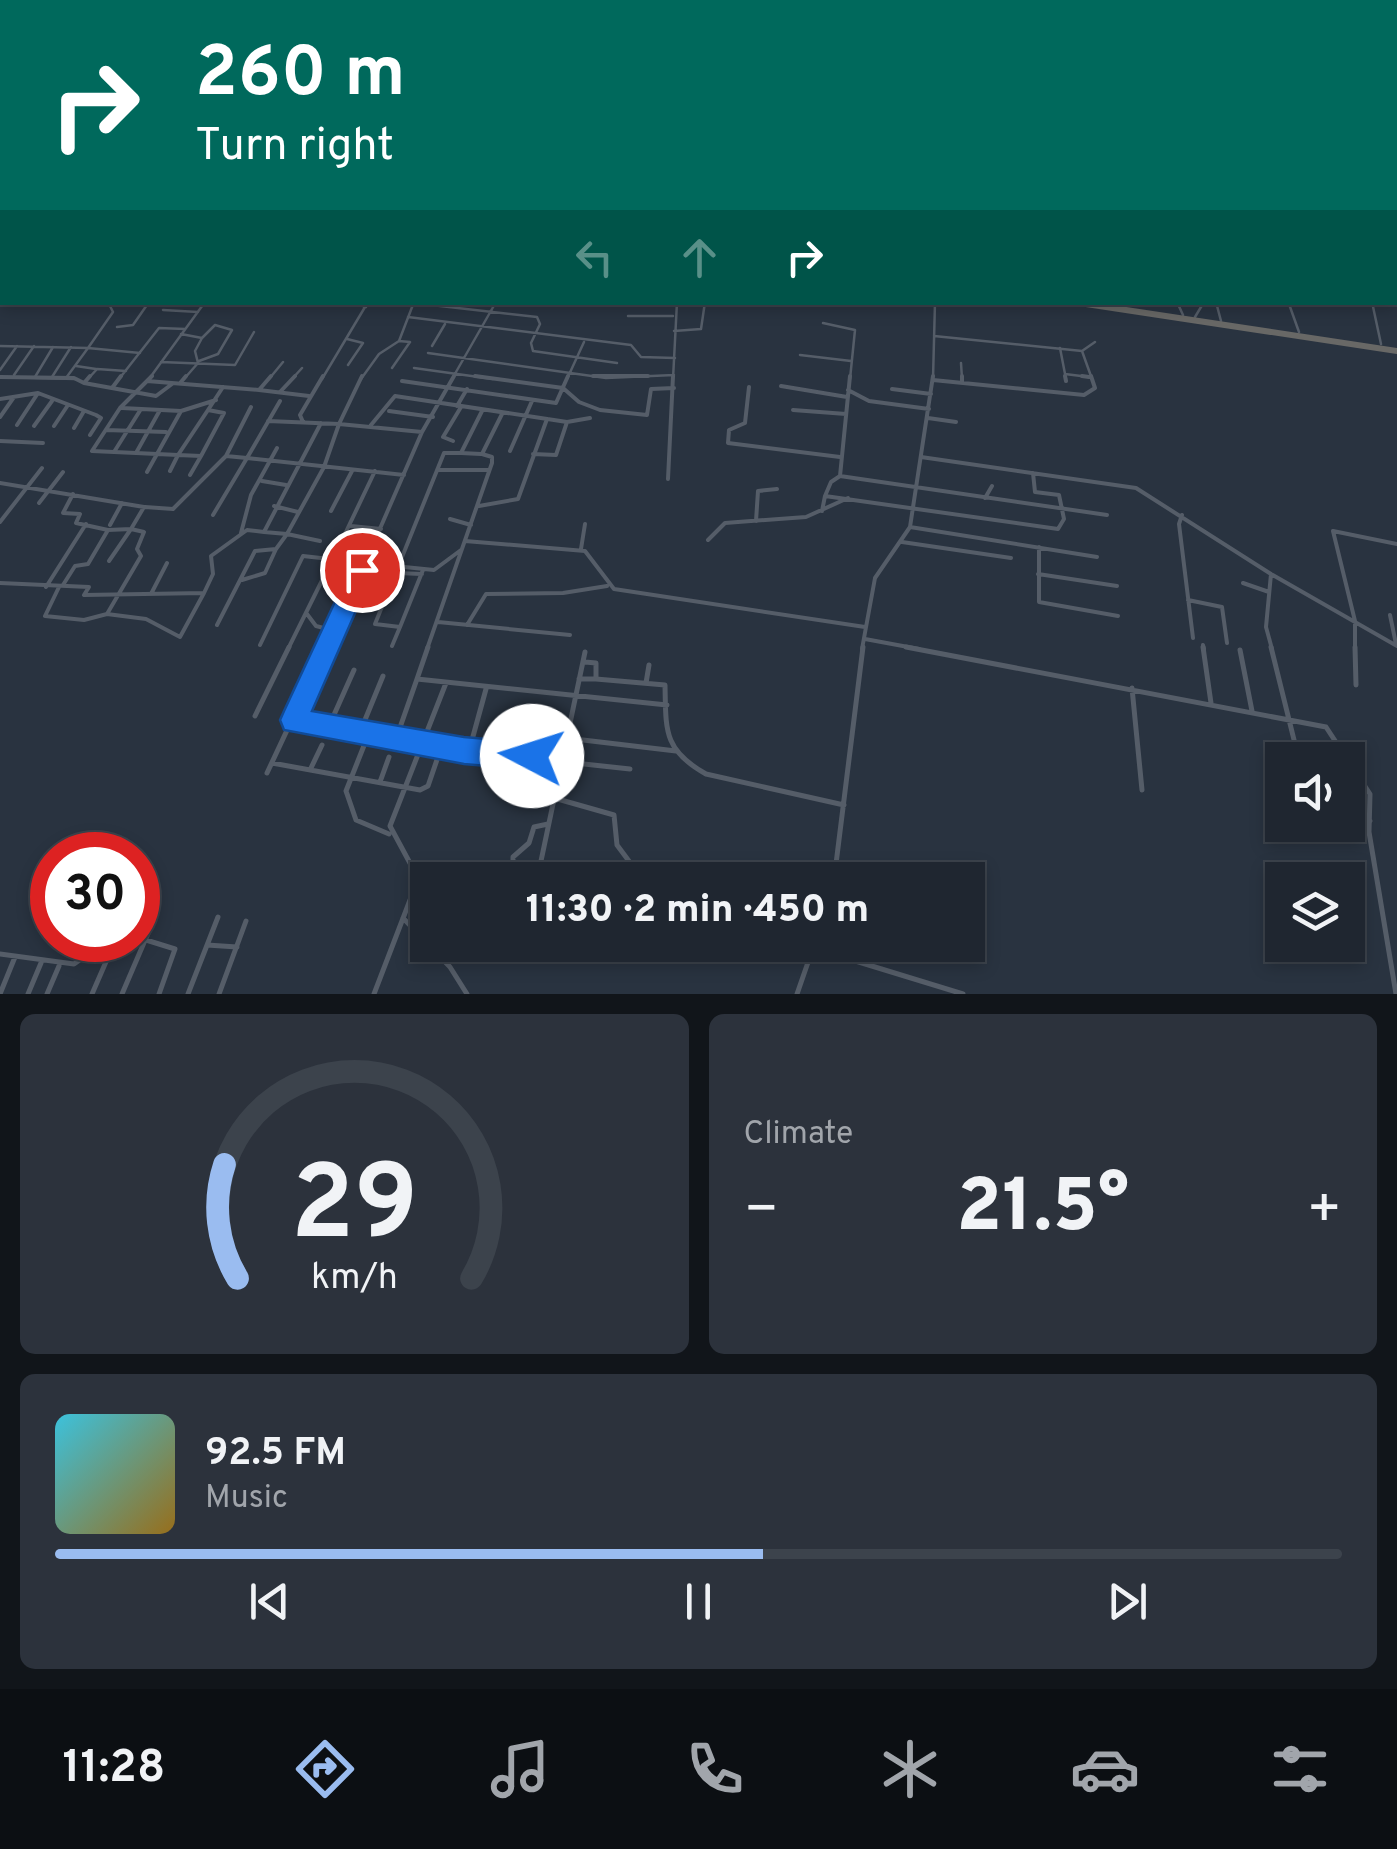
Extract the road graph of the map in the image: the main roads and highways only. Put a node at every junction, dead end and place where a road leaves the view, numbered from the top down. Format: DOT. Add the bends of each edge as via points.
graph roads {
  1 [pos="1094,305"];
  2 [pos="1118,305"];
  3 [pos="1397,349"];
  1 -- 3 [label="highway"];
  2 -- 3 [label="highway"];
}
